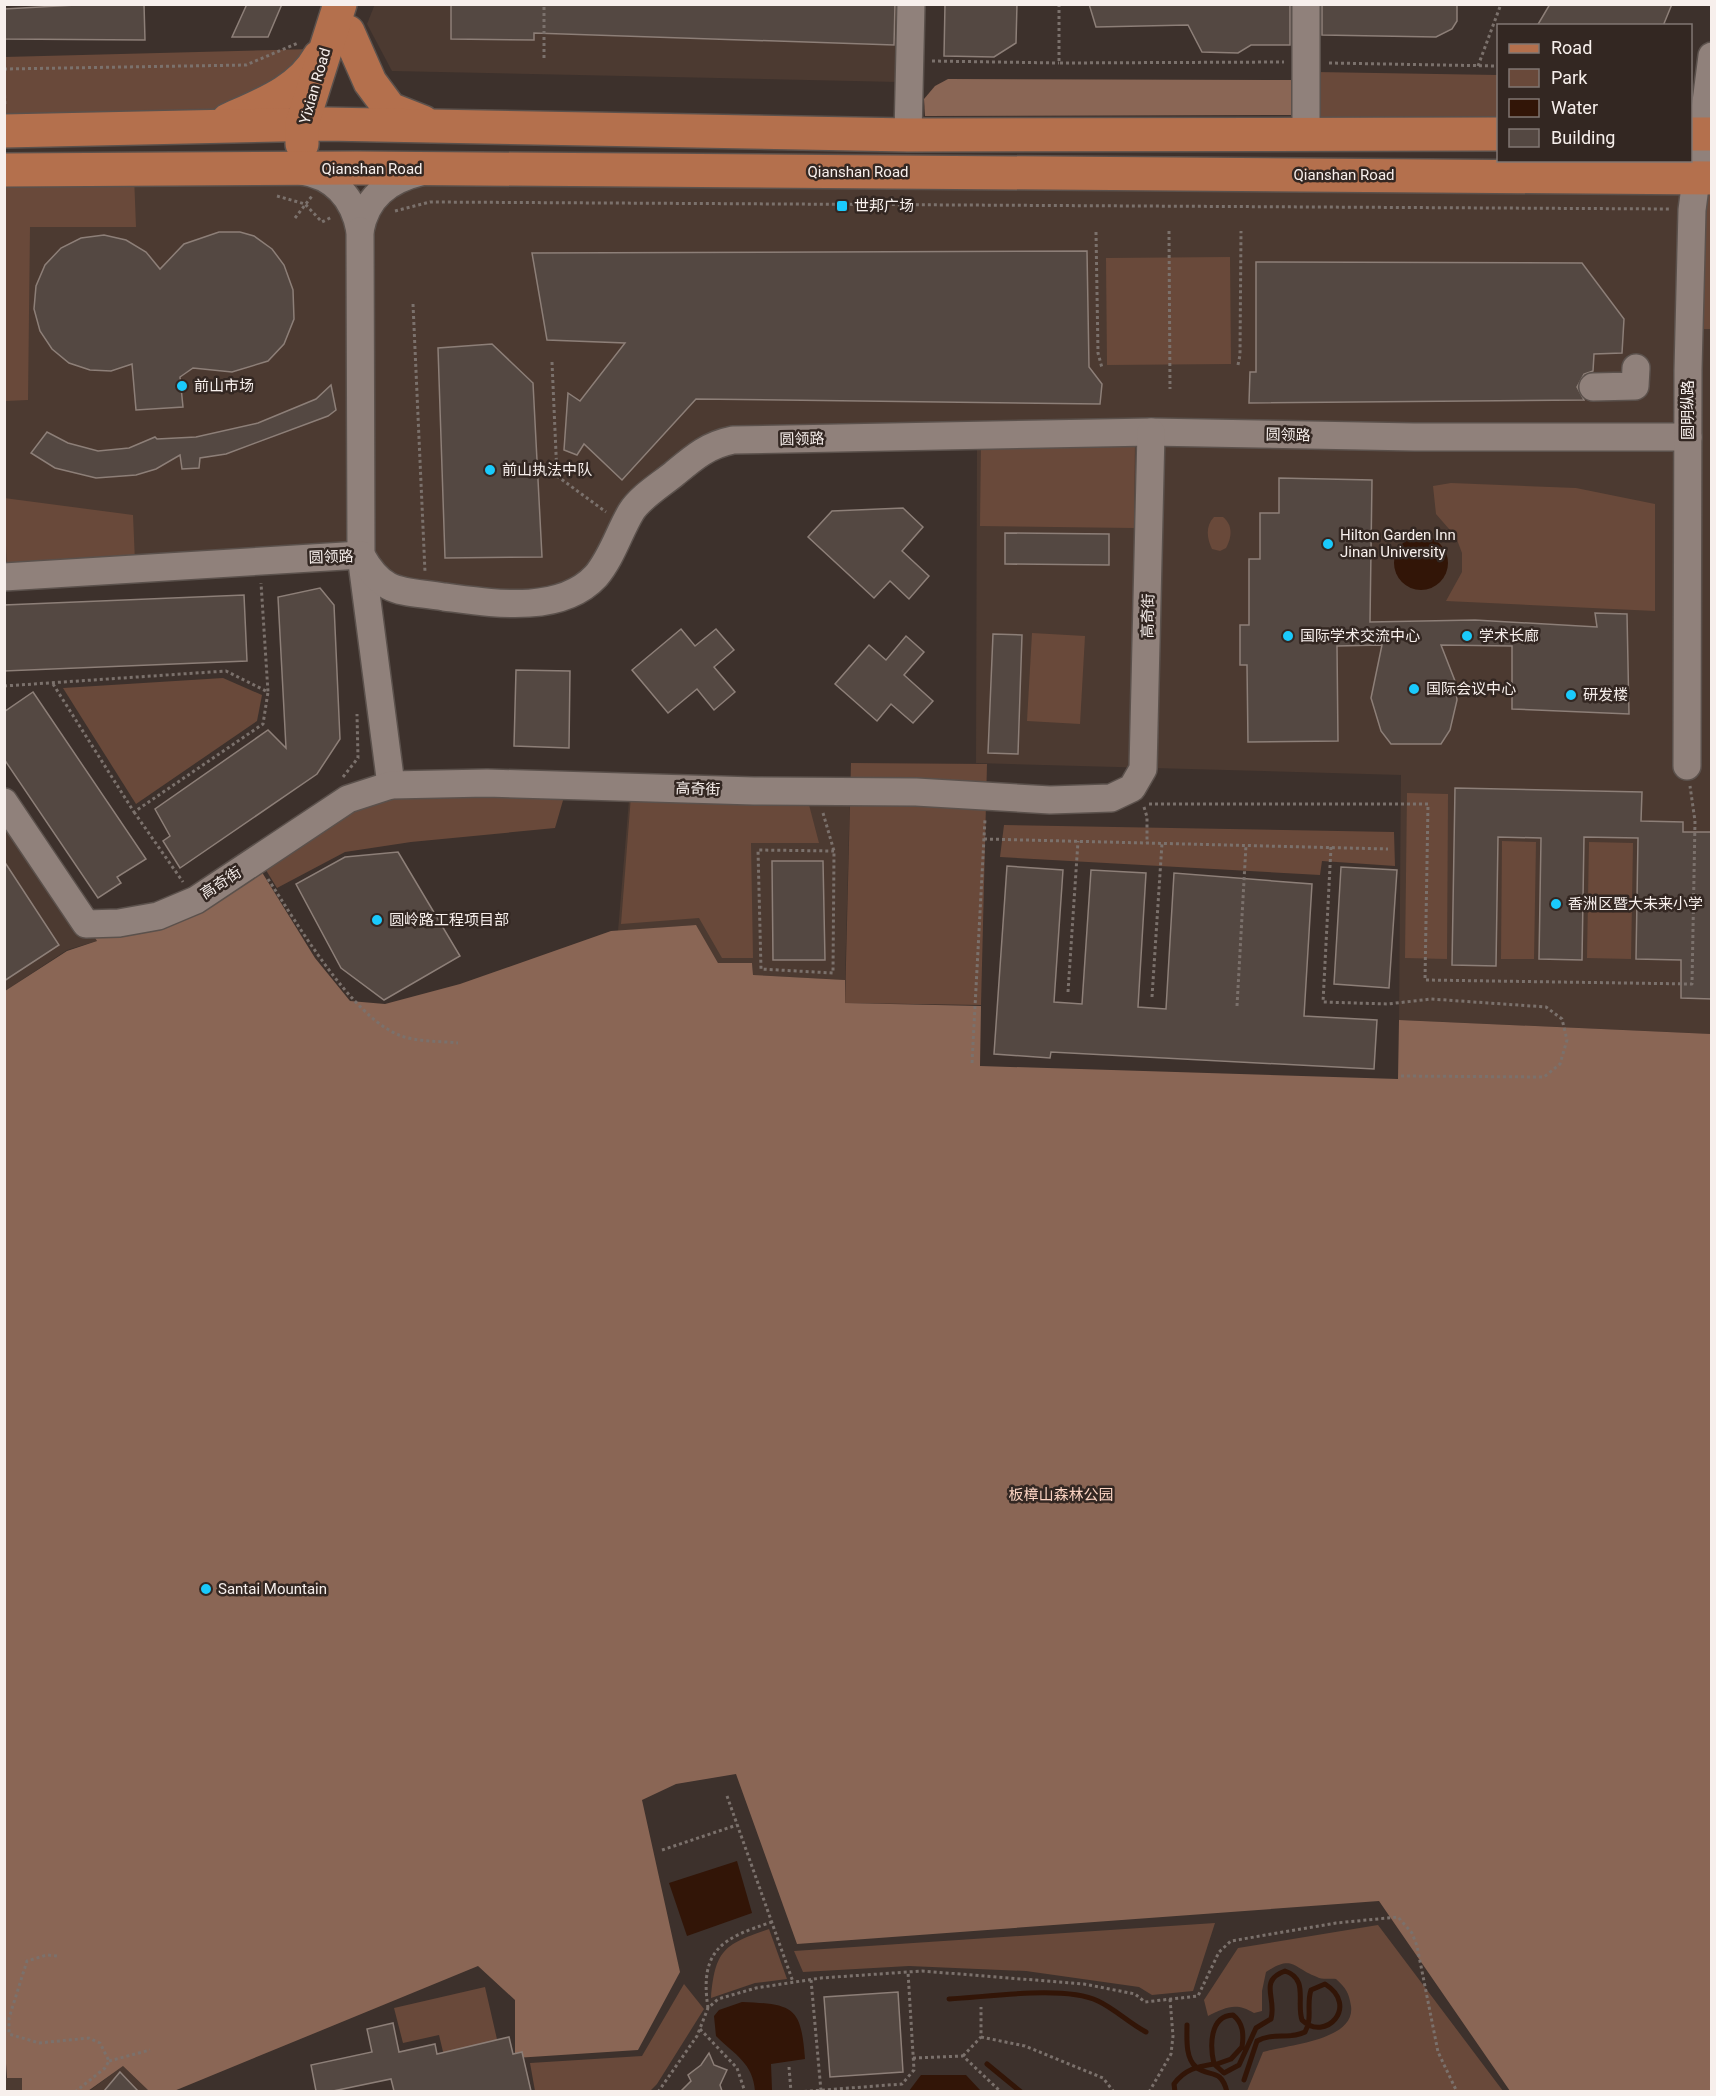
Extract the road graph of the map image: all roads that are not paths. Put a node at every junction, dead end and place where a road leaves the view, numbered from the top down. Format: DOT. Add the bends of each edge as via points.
graph roads {
  1 [pos="911,4"];
  2 [pos="1306,4"];
  3 [pos="345,17"];
  4 [pos="1712,56"];
  5 [pos="314,124"];
  6 [pos="432,126"];
  7 [pos="212,127"];
  8 [pos="4,131"];
  9 [pos="1701,134"];
  10 [pos="908,135"];
  11 [pos="1306,135"];
  12 [pos="1497,135"];
  13 [pos="433,169"];
  14 [pos="4,170"];
  15 [pos="298,176"];
  16 [pos="1704,178"];
  17 [pos="360,205"];
  18 [pos="1636,368"];
  19 [pos="1593,387"];
  20 [pos="1151,432"];
  21 [pos="1688,437"];
  22 [pos="361,555"];
  23 [pos="4,577"];
  24 [pos="1687,766"];
  25 [pos="391,785"];
  26 [pos="4,802"];
  1 -- 10 [label="lane"];
  2 -- 11 [label="lane"];
  3 -- 5 [label="main road, Yixian Road"];
  3 -- 6 [label="main road" via="370,81 390,109"];
  3 -- 7 [label="main road" via="304,78 260,107"];
  4 -- 9 [label="lane, 圆明纵路"];
  5 -- 6 [label="main road"];
  5 -- 7 [label="main road"];
  5 -- 15 [label="main road, Yixian Road"];
  6 -- 10 [label="main road"];
  7 -- 8 [label="main road"];
  9 -- 16 [label="lane, 圆明纵路"];
  10 -- 11 [label="main road"];
  11 -- 12 [label="main road"];
  13 -- 15 [label="main road, Qianshan Road"];
  13 -- 16 [label="main road, Qianshan Road"];
  13 -- 17 [label="lane" via="387,185"];
  14 -- 15 [label="main road, Qianshan Road"];
  15 -- 17 [label="lane" via="312,173 327,179"];
  16 -- 21 [label="lane, 圆明纵路" via="1692,210"];
  17 -- 22 [label="lane"];
  18 -- 19 [label="lane" via="1635,386"];
  20 -- 21 [label="lane, 圆领路"];
  20 -- 22 [label="lane, 圆领路" via="734,440 715,444 700,452 632,510 597,575 585,586 558,598 528,603 484,602 384,586 371,574"];
  20 -- 25 [label="lane, 高奇街" via="1143,769 1132,788 1111,798 1050,801 916,792 487,783"];
  21 -- 24 [label="lane, 圆明纵路"];
  22 -- 23 [label="lane, 圆领路"];
  22 -- 25 [label="lane"];
  25 -- 26 [label="lane, 高奇街" via="348,799 196,900 158,916 119,923 86,924"];
}
